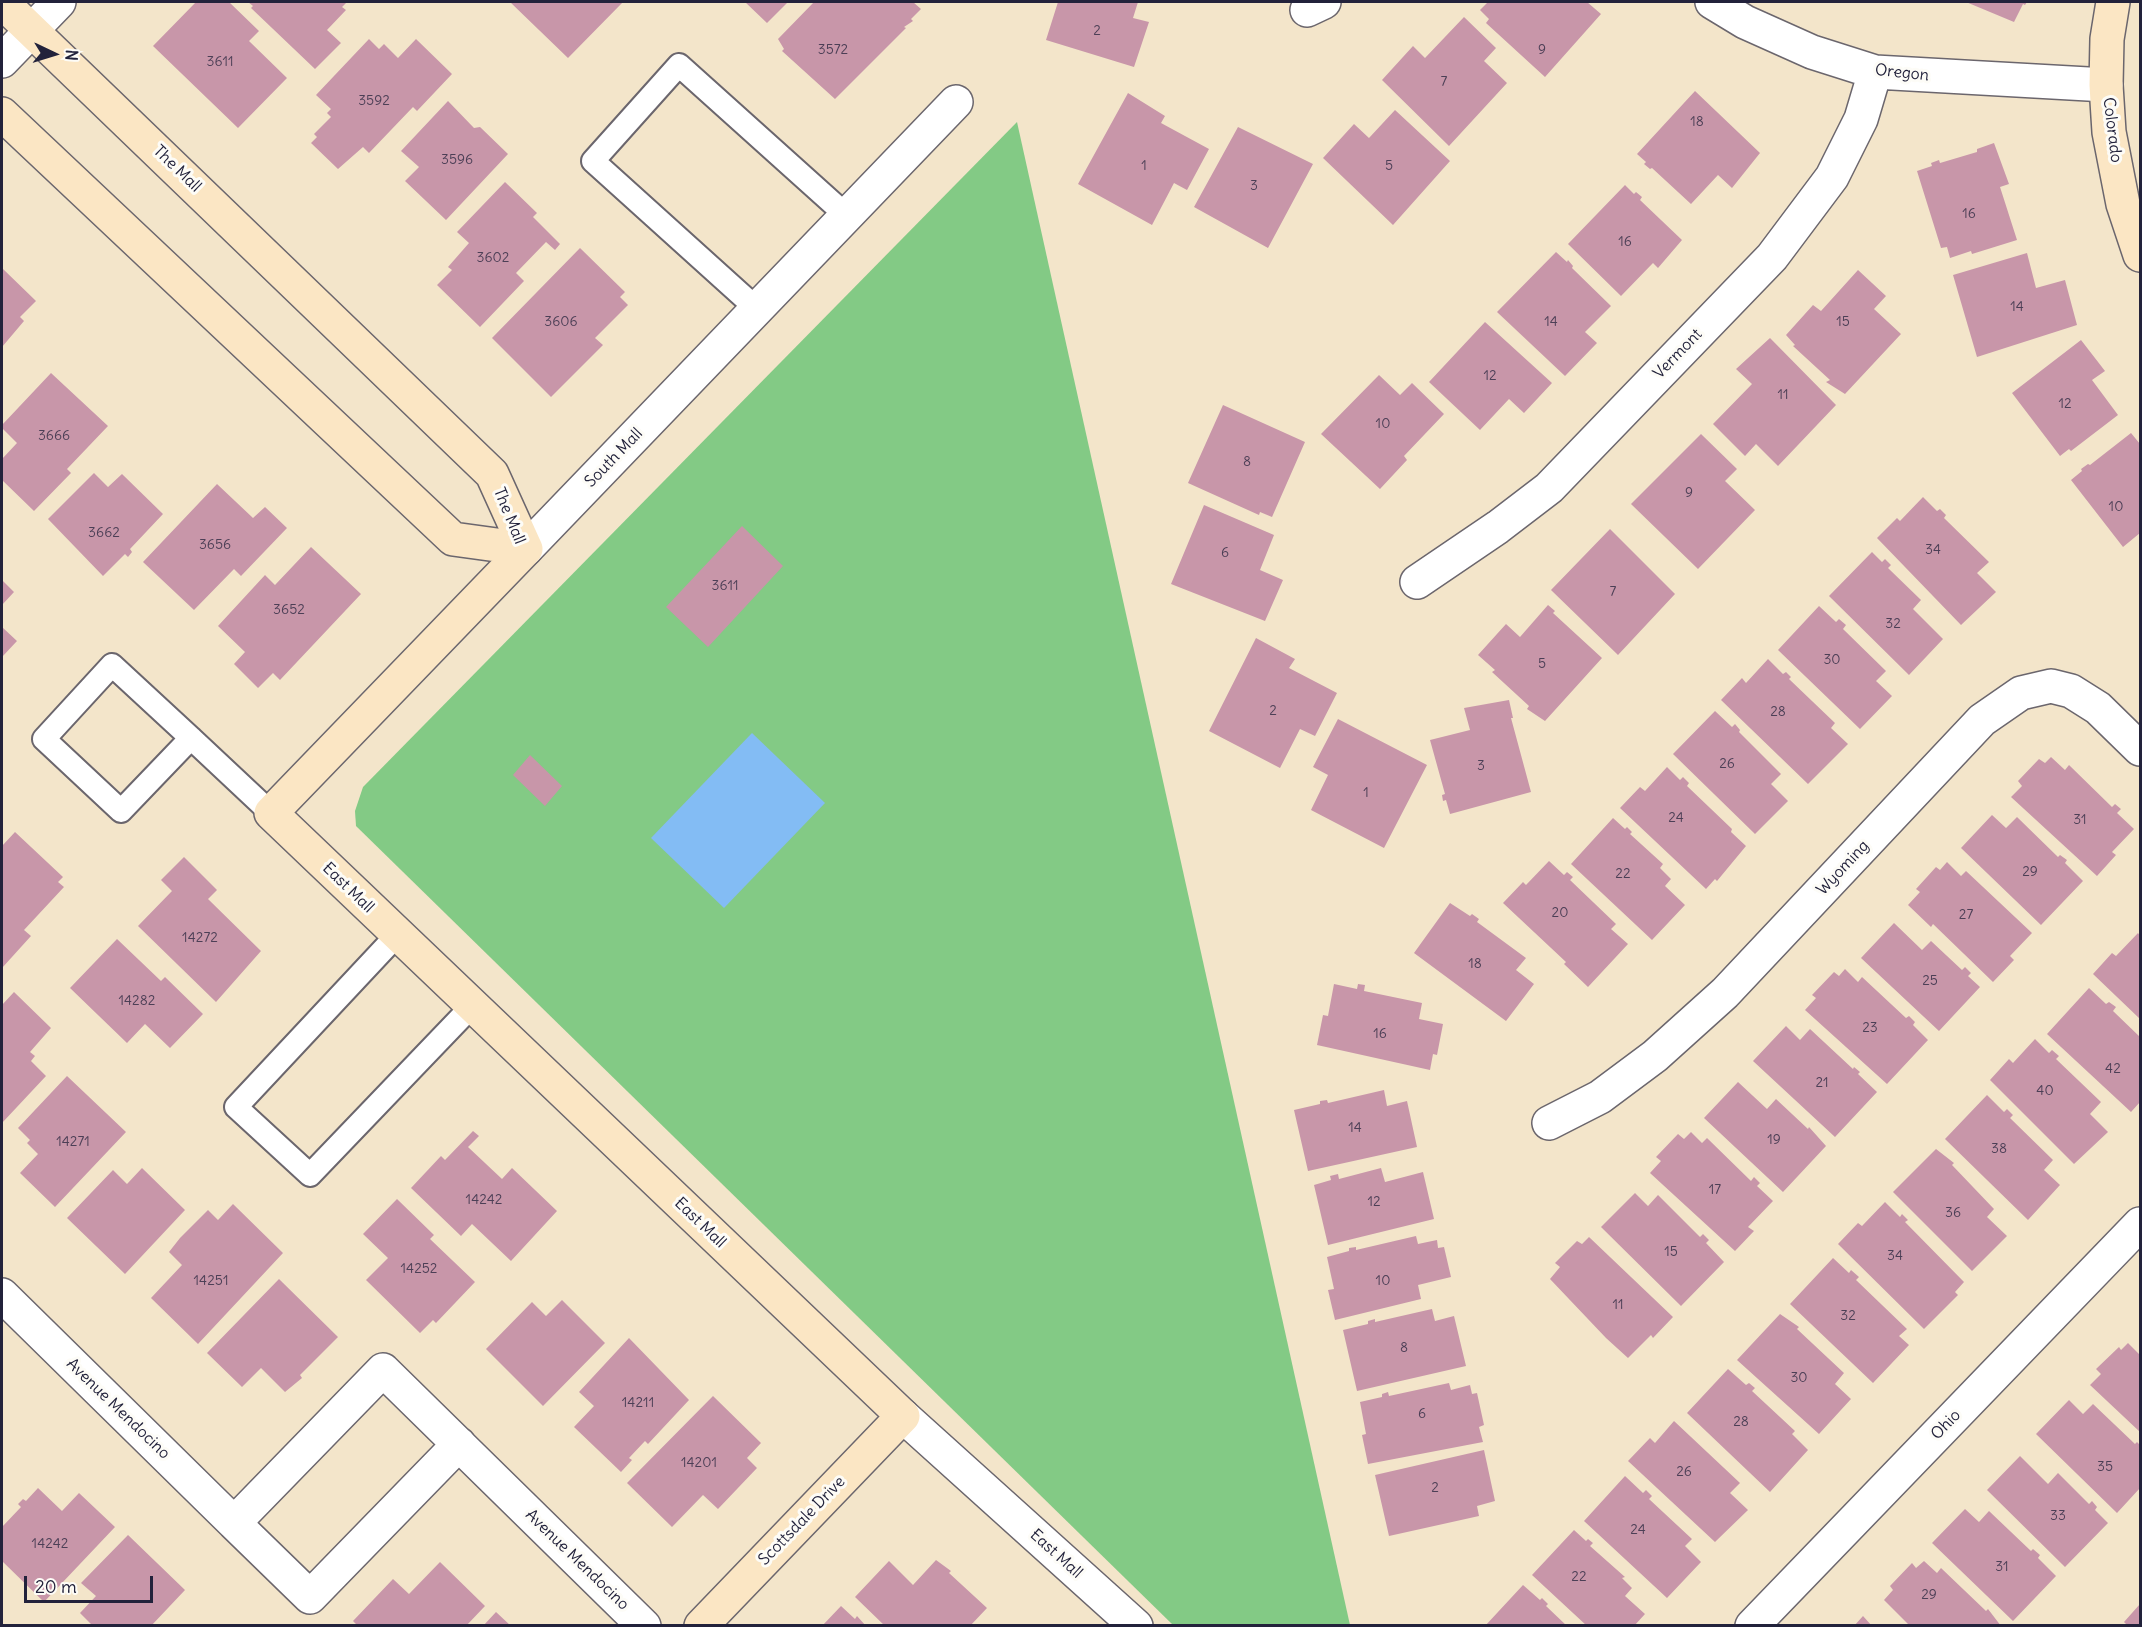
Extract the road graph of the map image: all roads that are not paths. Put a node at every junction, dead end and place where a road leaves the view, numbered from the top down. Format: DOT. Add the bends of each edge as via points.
graph roads {
  1 [pos="2,2"];
  2 [pos="59,2"];
  3 [pos="1712,2"];
  4 [pos="2114,2"];
  5 [pos="33,29"];
  6 [pos="2,61"];
  7 [pos="1875,72"];
  8 [pos="2106,85"];
  9 [pos="956,102"];
  10 [pos="2,114"];
  11 [pos="847,216"];
  12 [pos="2140,255"];
  13 [pos="757,309"];
  14 [pos="526,549"];
  15 [pos="1416,582"];
  16 [pos="191,738"];
  17 [pos="2140,749"];
  18 [pos="271,813"];
  19 [pos="397,935"];
  20 [pos="471,1006"];
  21 [pos="1548,1123"];
  22 [pos="2140,1224"];
  23 [pos="2,1295"];
  24 [pos="903,1416"];
  25 [pos="459,1444"];
  26 [pos="234,1523"];
  27 [pos="644,1626"];
  28 [pos="701,1626"];
  29 [pos="1136,1626"];
  30 [pos="1752,1626"];
  1 -- 5 [label="street, The Mall"];
  2 -- 5 [label="street"];
  3 -- 7 [label="street, Oregon" via="1745,22 1812,52"];
  4 -- 8 [label="street, Colorado" via="2107,39"];
  5 -- 6 [label="street"];
  5 -- 14 [label="street, The Mall" via="492,474"];
  7 -- 8 [label="street, Oregon"];
  7 -- 15 [label="street, Vermont" via="1861,119 1832,177 1772,257 1549,488"];
  8 -- 12 [label="street, Colorado" via="2109,132 2123,204"];
  9 -- 11 [label="street, South Mall"];
  10 -- 14 [label="street, The Mall" via="453,539"];
  11 -- 13 [label="street, South Mall"];
  11 -- 13 [label="lane" via="679,64 593,161"];
  13 -- 14 [label="street, South Mall"];
  14 -- 18 [label="street, South Mall"];
  16 -- 16 [label="lane" via="112,665 44,739 121,811"];
  16 -- 18 [label="lane"];
  17 -- 21 [label="street, Wyoming" via="2098,708 2071,691 2051,686 2021,693 1982,720 1717,1001 1655,1056 1600,1097"];
  18 -- 19 [label="street, East Mall"];
  19 -- 20 [label="street, East Mall"];
  19 -- 20 [label="lane" via="236,1107 310,1175"];
  20 -- 24 [label="street, East Mall"];
  22 -- 30 [label="street, Ohio"];
  23 -- 26 [label="street, Avenue Mendocino"];
  24 -- 28 [label="street, Scottsdale Drive"];
  24 -- 29 [label="street, East Mall"];
  25 -- 26 [label="street, Avenue Mendocino" via="310,1597"];
  25 -- 26 [label="street, Avenue Mendocino" via="382,1370"];
  25 -- 27 [label="street, Avenue Mendocino"];
}
